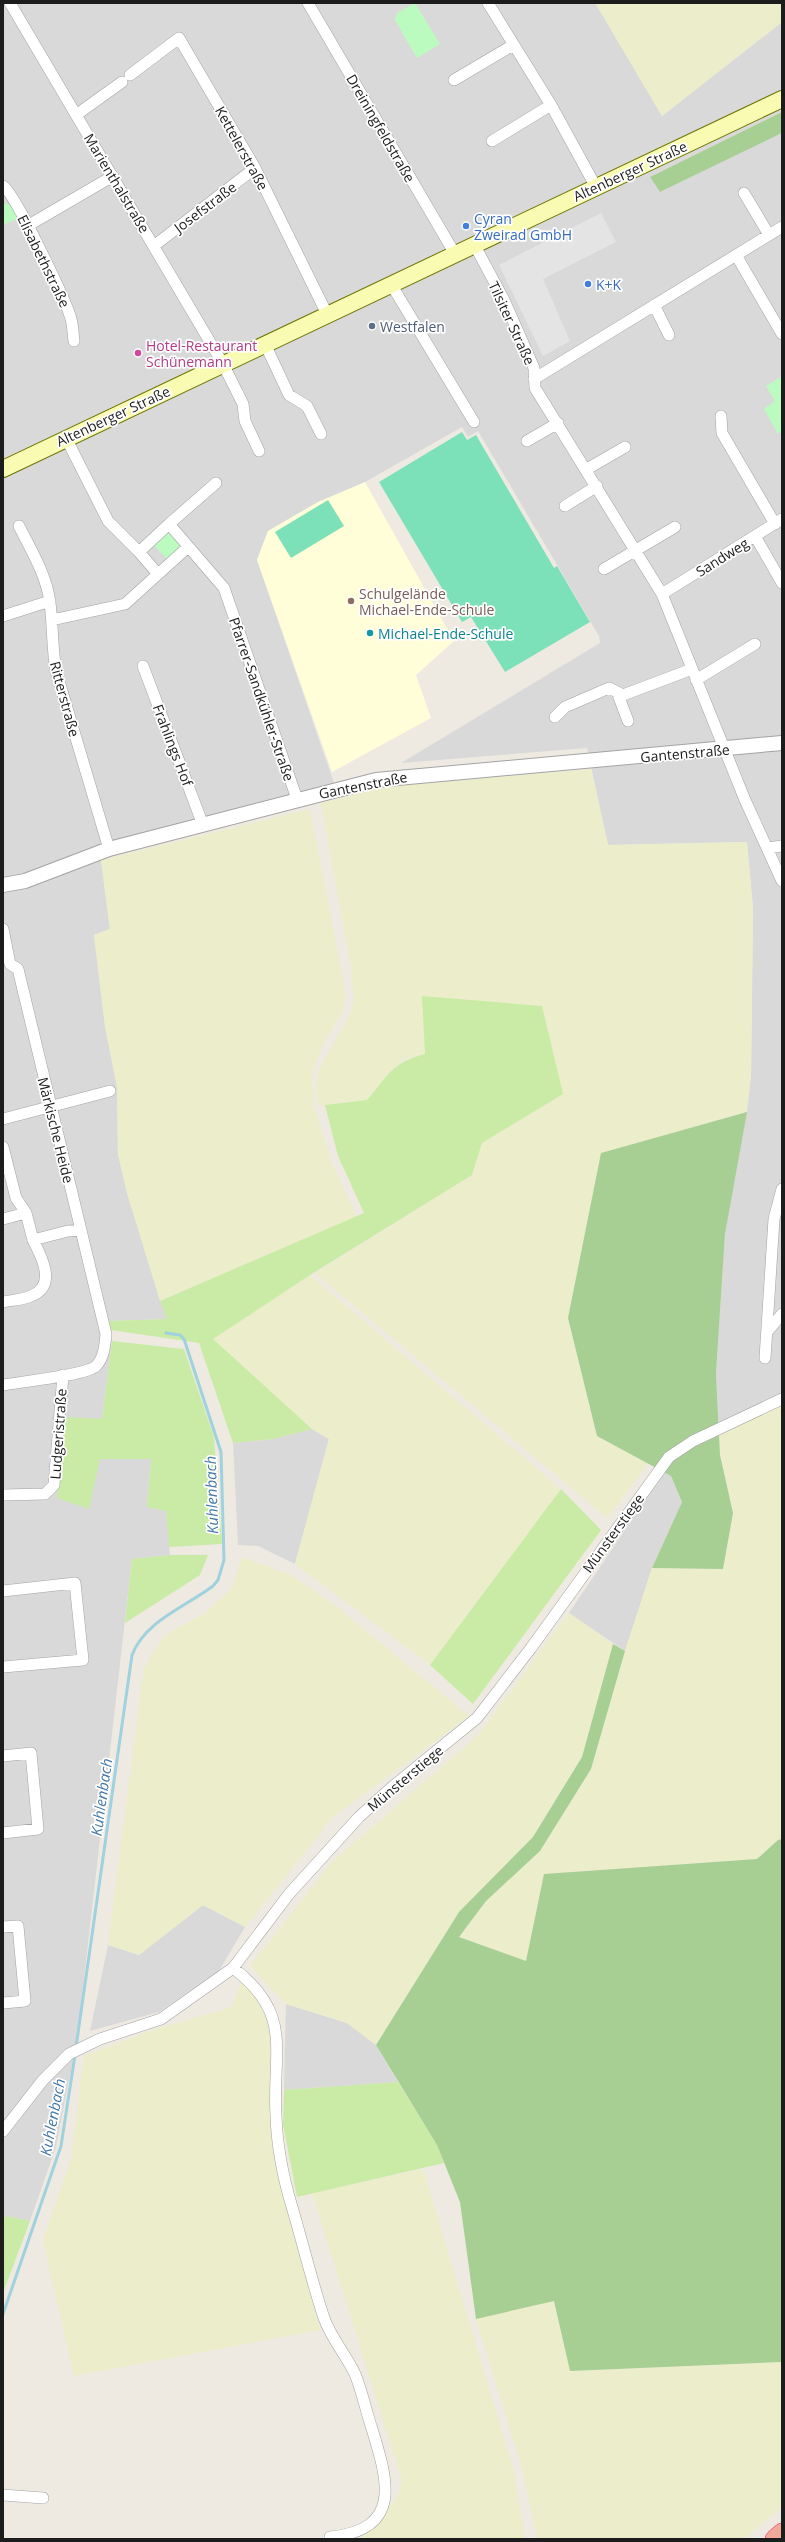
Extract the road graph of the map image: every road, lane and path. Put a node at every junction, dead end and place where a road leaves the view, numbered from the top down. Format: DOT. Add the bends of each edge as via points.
graph roads {
  1 [pos="10,3"];
  2 [pos="308,3"];
  3 [pos="488,3"];
  4 [pos="513,45"];
  5 [pos="454,80"];
  6 [pos="782,99"];
  7 [pos="551,105"];
  8 [pos="76,115"];
  9 [pos="492,141"];
  10 [pos="255,168"];
  11 [pos="113,176"];
  12 [pos="3,186"];
  13 [pos="596,187"];
  14 [pos="744,193"];
  15 [pos="29,225"];
  16 [pos="782,227"];
  17 [pos="769,235"];
  18 [pos="474,244"];
  19 [pos="155,245"];
  20 [pos="455,254"];
  21 [pos="736,255"];
  22 [pos="391,284"];
  23 [pos="654,305"];
  24 [pos="327,314"];
  25 [pos="782,334"];
  26 [pos="669,335"];
  27 [pos="74,341"];
  28 [pos="265,344"];
  29 [pos="223,364"];
  30 [pos="534,379"];
  31 [pos="721,416"];
  32 [pos="474,422"];
  33 [pos="558,423"];
  34 [pos="321,434"];
  35 [pos="66,438"];
  36 [pos="527,441"];
  37 [pos="625,446"];
  38 [pos="259,451"];
  39 [pos="3,469"];
  40 [pos="587,469"];
  41 [pos="216,483"];
  42 [pos="597,486"];
  43 [pos="565,506"];
  44 [pos="778,522"];
  45 [pos="170,524"];
  46 [pos="19,526"];
  47 [pos="675,527"];
  48 [pos="755,536"];
  49 [pos="188,547"];
  50 [pos="636,551"];
  51 [pos="139,552"];
  52 [pos="604,568"];
  53 [pos="779,571"];
  54 [pos="158,574"];
  55 [pos="782,583"];
  56 [pos="662,594"];
  57 [pos="50,601"];
  58 [pos="3,616"];
  59 [pos="52,620"];
  60 [pos="756,644"];
  61 [pos="143,666"];
  62 [pos="692,669"];
  63 [pos="696,680"];
  64 [pos="616,692"];
  65 [pos="555,717"];
  66 [pos="628,721"];
  67 [pos="782,743"];
  68 [pos="725,750"];
  69 [pos="298,799"];
  70 [pos="203,825"];
  71 [pos="782,846"];
  72 [pos="768,848"];
  73 [pos="109,849"];
  74 [pos="782,881"];
  75 [pos="3,885"];
  76 [pos="3,929"];
  77 [pos="6,965"];
  78 [pos="110,1091"];
  79 [pos="49,1106"];
  80 [pos="3,1119"];
  81 [pos="3,1147"];
  82 [pos="782,1188"];
  83 [pos="26,1213"];
  84 [pos="3,1219"];
  85 [pos="81,1230"];
  86 [pos="33,1240"];
  87 [pos="3,1302"];
  88 [pos="782,1314"];
  89 [pos="767,1332"];
  90 [pos="106,1334"];
  91 [pos="765,1358"];
  92 [pos="63,1375"];
  93 [pos="3,1385"];
  94 [pos="782,1399"];
  95 [pos="3,1495"];
  96 [pos="3,1591"];
  97 [pos="3,1667"];
  98 [pos="3,1756"];
  99 [pos="3,1833"];
  100 [pos="3,1928"];
  101 [pos="233,1968"];
  102 [pos="3,2003"];
  103 [pos="3,2131"];
  104 [pos="3,2495"];
  105 [pos="43,2498"];
  106 [pos="782,2533"];
  107 [pos="330,2537"];
  108 [pos="776,2539"];
  1 -- 8 [label="street, Marienthalstraße"];
  2 -- 20 [label="street, Dreiningfeldstraße"];
  3 -- 4 [label="street"];
  4 -- 5 [label="street"];
  4 -- 7 [label="street"];
  6 -- 13 [label="main road, Altenberger Straße"];
  7 -- 9 [label="street"];
  7 -- 13 [label="street"];
  8 -- 10 [label="street, Kettelerstraße" via="179,38"];
  8 -- 11 [label="street, Marienthalstraße"];
  10 -- 19 [label="street, Josefstraße"];
  10 -- 24 [label="street, Kettelerstraße"];
  11 -- 15 [label="street"];
  11 -- 19 [label="street, Marienthalstraße"];
  12 -- 15 [label="street, Elisabethstraße"];
  13 -- 18 [label="main road, Altenberger Straße"];
  14 -- 17 [label="street"];
  15 -- 27 [label="street, Elisabethstraße" via="71,319"];
  16 -- 17 [label="street"];
  17 -- 21 [label="street"];
  18 -- 20 [label="main road, Altenberger Straße"];
  18 -- 30 [label="street, Tilsiter Straße" via="507,307 534,368"];
  19 -- 29 [label="street, Marienthalstraße"];
  20 -- 22 [label="main road, Altenberger Straße"];
  21 -- 23 [label="street"];
  21 -- 25 [label="street"];
  22 -- 24 [label="main road, Altenberger Straße"];
  22 -- 32 [label="street"];
  23 -- 26 [label="street"];
  23 -- 30 [label="street"];
  24 -- 28 [label="main road, Altenberger Straße"];
  28 -- 29 [label="main road, Altenberger Straße"];
  28 -- 34 [label="street" via="289,395 307,406"];
  29 -- 35 [label="main road, Altenberger Straße"];
  29 -- 38 [label="street" via="243,404 245,421"];
  30 -- 33 [label="street, Tilsiter Straße" via="536,388"];
  31 -- 44 [label="street" via="722,433"];
  33 -- 36 [label="street"];
  33 -- 40 [label="street, Tilsiter Straße"];
  35 -- 39 [label="main road, Altenberger Straße"];
  35 -- 51 [label="street" via="108,520"];
  37 -- 40 [label="street"];
  40 -- 42 [label="street, Tilsiter Straße"];
  41 -- 45 [label="street"];
  42 -- 43 [label="street"];
  42 -- 50 [label="street, Tilsiter Straße"];
  44 -- 48 [label="street, Sandweg"];
  45 -- 49 [label="street, Pfarrer-Sandkühler-Straße"];
  45 -- 51 [label="street"];
  46 -- 57 [label="street, Ritterstraße" via="43,575"];
  47 -- 50 [label="street"];
  48 -- 53 [label="street"];
  48 -- 56 [label="street, Sandweg"];
  49 -- 54 [label="street"];
  49 -- 69 [label="street, Pfarrer-Sandkühler-Straße" via="219,579 228,599"];
  50 -- 52 [label="street"];
  50 -- 56 [label="street, Tilsiter Straße"];
  51 -- 54 [label="street"];
  53 -- 55 [label="street"];
  54 -- 59 [label="street" via="125,604"];
  56 -- 62 [label="street, Tilsiter Straße"];
  57 -- 58 [label="street"];
  57 -- 59 [label="street, Ritterstraße"];
  59 -- 73 [label="street, Ritterstraße" via="56,670"];
  60 -- 63 [label="street"];
  61 -- 70 [label="street, Frahlings Hof"];
  62 -- 63 [label="street, Tilsiter Straße"];
  62 -- 64 [label="street" via="623,695"];
  63 -- 68 [label="street, Tilsiter Straße"];
  64 -- 65 [label="street" via="608,688 565,707"];
  64 -- 66 [label="street"];
  67 -- 68 [label="street, Gantenstraße"];
  68 -- 69 [label="street, Gantenstraße" via="396,776"];
  68 -- 72 [label="street, Tilsiter Straße"];
  69 -- 70 [label="street, Gantenstraße"];
  70 -- 73 [label="street, Gantenstraße"];
  71 -- 72 [label="street"];
  72 -- 74 [label="street, Tilsiter Straße"];
  73 -- 75 [label="street, Gantenstraße" via="25,881"];
  76 -- 77 [label="street, Märkische Heide"];
  77 -- 79 [label="street, Märkische Heide" via="18,969"];
  78 -- 79 [label="street"];
  79 -- 80 [label="street"];
  79 -- 85 [label="street, Märkische Heide"];
  81 -- 83 [label="street" via="16,1198"];
  82 -- 89 [label="street" via="774,1219"];
  83 -- 84 [label="street"];
  83 -- 86 [label="street"];
  85 -- 86 [label="street"];
  85 -- 90 [label="street, Märkische Heide"];
  86 -- 87 [label="street" via="44,1263 46,1276 43,1289 31,1297"];
  88 -- 89 [label="street"];
  89 -- 91 [label="street"];
  90 -- 92 [label="street, Ludgeristraße" via="105,1347 95,1367"];
  92 -- 93 [label="street, Ludgeristraße"];
  92 -- 95 [label="street, Ludgeristraße" via="54,1485 45,1494"];
  94 -- 101 [label="street, Münsterstiege" via="693,1441 669,1457 531,1648 477,1718 391,1788 354,1822 289,1894"];
  96 -- 97 [label="street" via="75,1583 83,1660"];
  98 -- 99 [label="street" via="31,1753 38,1829"];
  100 -- 102 [label="street" via="18,1926 25,2001"];
  101 -- 103 [label="street, Münsterstiege" via="162,2019 69,2054 42,2080"];
  101 -- 107 [label="street" via="248,1980 271,2011 278,2048 276,2114 279,2152 286,2189 325,2319 355,2375 384,2469 386,2492 380,2512 371,2523 351,2535"];
  104 -- 105 [label="street"];
  106 -- 108 [label="highway"];
}
